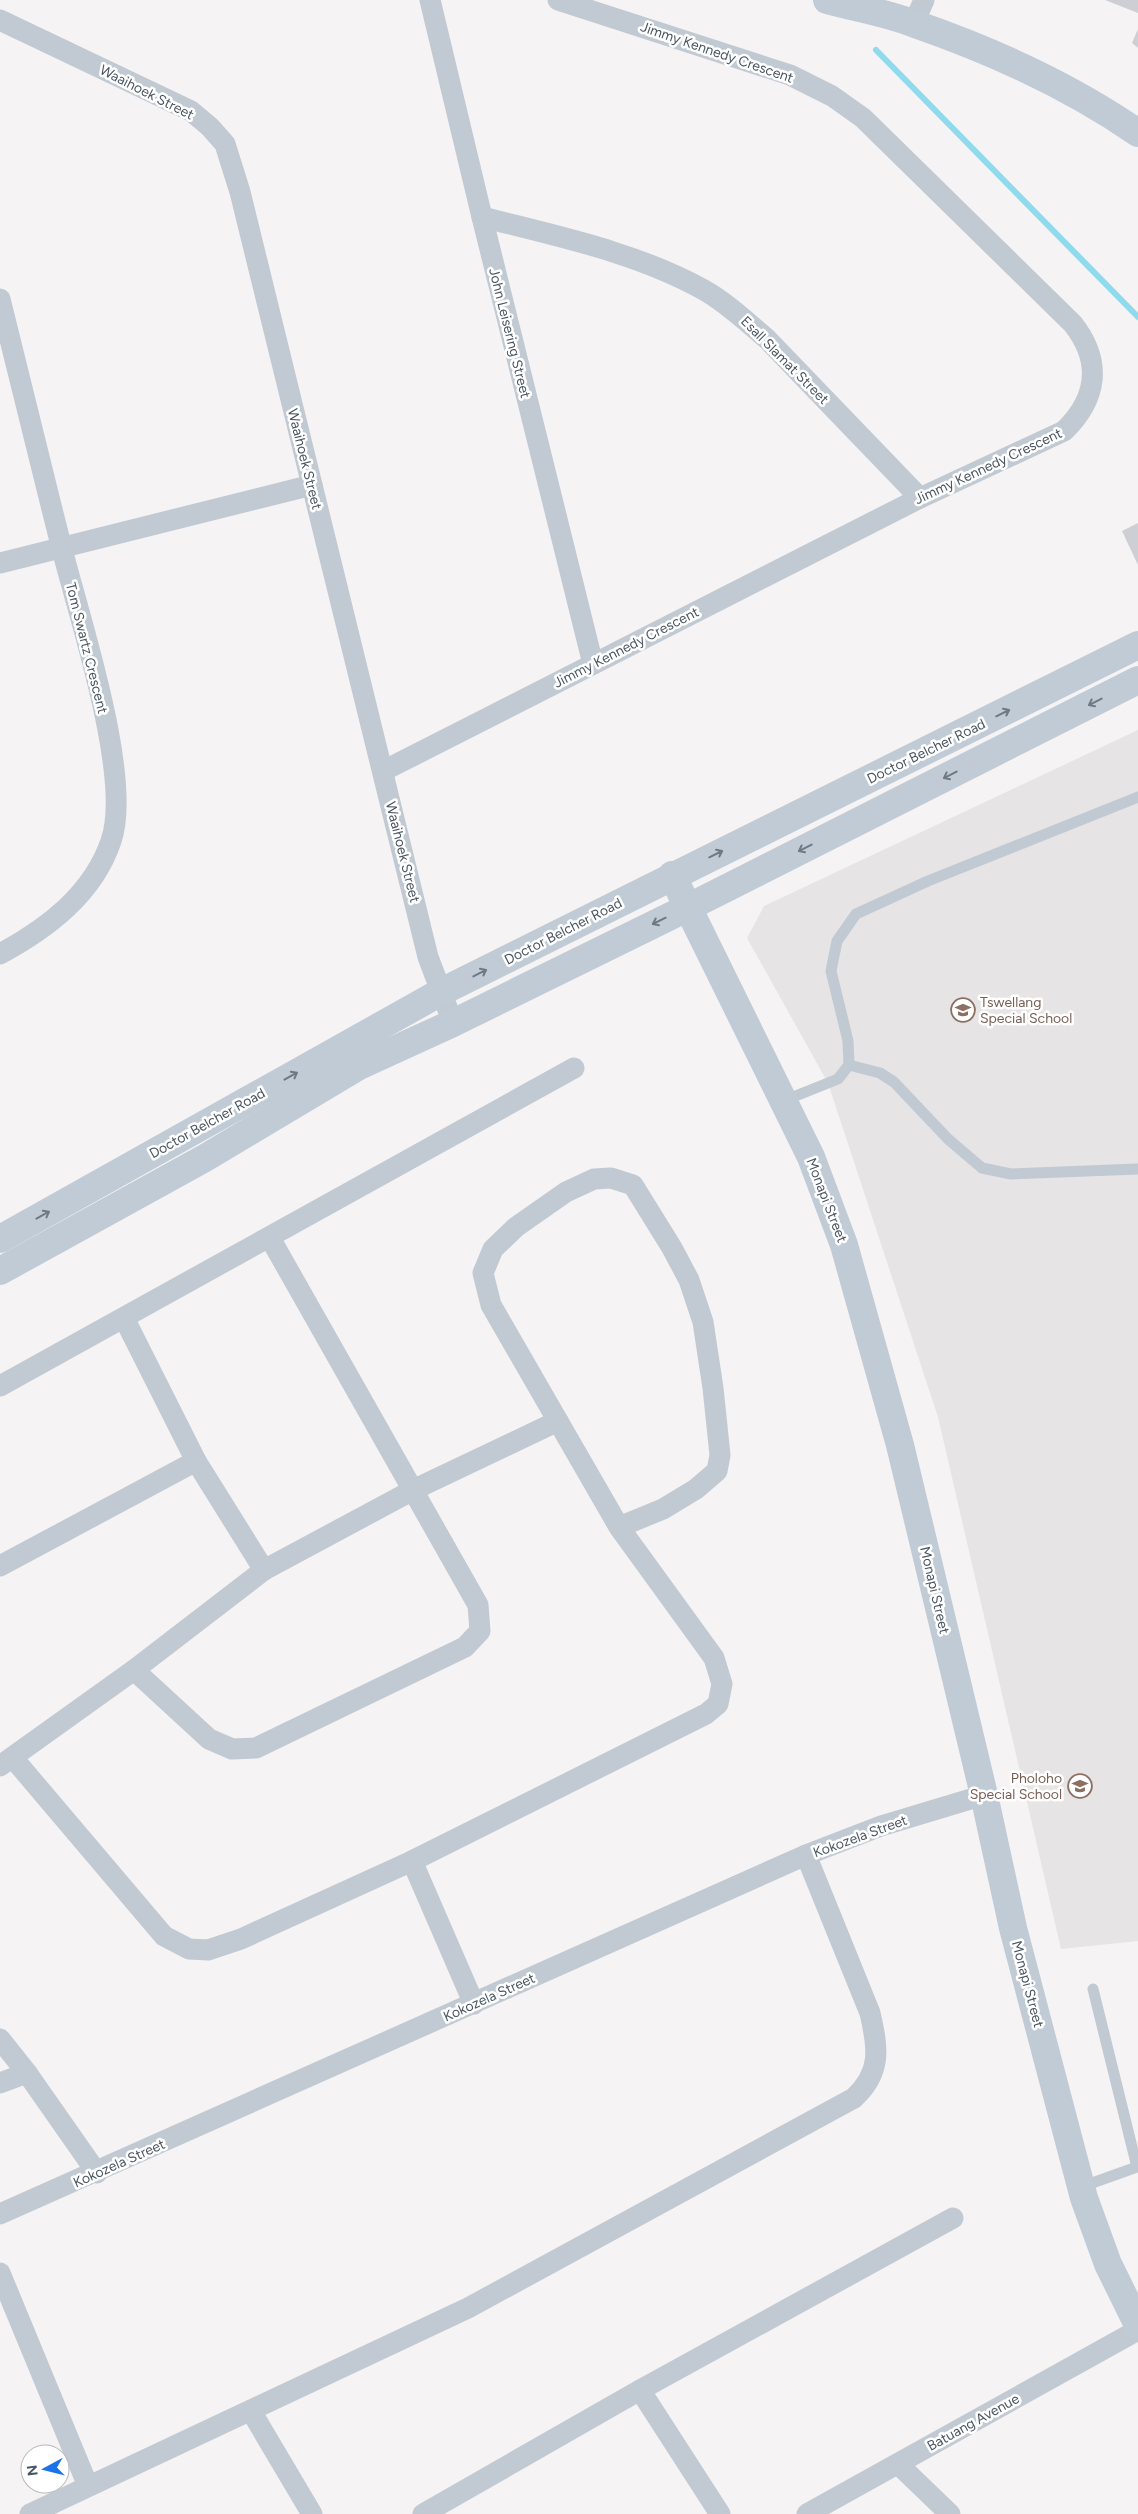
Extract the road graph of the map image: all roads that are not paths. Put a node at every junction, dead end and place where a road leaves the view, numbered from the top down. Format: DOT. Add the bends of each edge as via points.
graph roads {
  1 [pos="430,0"];
  2 [pos="558,0"];
  3 [pos="827,0"];
  4 [pos="919,12"];
  5 [pos="0,20"];
  6 [pos="1138,133"];
  7 [pos="482,217"];
  8 [pos="0,300"];
  9 [pos="312,485"];
  10 [pos="920,498"];
  11 [pos="61,548"];
  12 [pos="0,563"];
  13 [pos="1138,645"];
  14 [pos="593,664"];
  15 [pos="1138,680"];
  16 [pos="384,771"];
  17 [pos="1138,797"];
  18 [pos="672,876"];
  19 [pos="689,907"];
  20 [pos="0,954"];
  21 [pos="441,992"];
  22 [pos="453,1023"];
  23 [pos="850,1064"];
  24 [pos="574,1068"];
  25 [pos="784,1101"];
  26 [pos="1138,1169"];
  27 [pos="270,1238"];
  28 [pos="0,1239"];
  29 [pos="0,1271"];
  30 [pos="124,1318"];
  31 [pos="0,1386"];
  32 [pos="558,1421"];
  33 [pos="196,1462"];
  34 [pos="413,1490"];
  35 [pos="619,1527"];
  36 [pos="0,1566"];
  37 [pos="264,1570"];
  38 [pos="134,1670"];
  39 [pos="7,1762"];
  40 [pos="984,1795"];
  41 [pos="806,1856"];
  42 [pos="412,1861"];
  43 [pos="1093,1990"];
  44 [pos="474,2004"];
  45 [pos="0,2039"];
  46 [pos="27,2073"];
  47 [pos="0,2083"];
  48 [pos="97,2173"];
  49 [pos="1081,2187"];
  50 [pos="0,2214"];
  51 [pos="953,2218"];
  52 [pos="0,2273"];
  53 [pos="1138,2325"];
  54 [pos="1138,2330"];
  55 [pos="640,2390"];
  56 [pos="251,2411"];
  57 [pos="898,2464"];
  58 [pos="88,2486"];
  59 [pos="30,2514"];
  60 [pos="312,2514"];
  61 [pos="422,2514"];
  62 [pos="720,2514"];
  63 [pos="807,2514"];
  64 [pos="950,2514"];
  1 -- 7 [label="street, John Leisering Street"];
  2 -- 10 [label="street, Jimmy Kennedy Crescent" via="790,75 832,96 863,118 1061,311 1082,336 1093,368 1088,401 1079,417 1064,430"];
  3 -- 4 [label="main road"];
  4 -- 6 [label="main road" via="1062,85"];
  5 -- 9 [label="street, Waaihoek Street" via="191,111 225,144 240,192"];
  7 -- 10 [label="street, Esall Slamat Street" via="652,266 704,290 767,339"];
  7 -- 14 [label="street, John Leisering Street"];
  8 -- 11 [label="street, Tom Swartz Crescent"];
  9 -- 11 [label="street"];
  9 -- 16 [label="street, Waaihoek Street"];
  10 -- 14 [label="street, Jimmy Kennedy Crescent"];
  11 -- 12 [label="street"];
  11 -- 20 [label="street, Tom Swartz Crescent" via="102,706 114,772 115,822 94,876 80,895 57,916"];
  18 -- 13 [label="main road, Doctor Belcher Road, one-way"];
  14 -- 16 [label="street, Jimmy Kennedy Crescent"];
  15 -- 19 [label="main road, Doctor Belcher Road, one-way"];
  16 -- 21 [label="street, Waaihoek Street" via="428,957"];
  17 -- 23 [label="lane" via="928,881 856,914 837,942 831,971 848,1041"];
  18 -- 19 [label="main road, Monapi Street"];
  21 -- 18 [label="main road, Doctor Belcher Road, one-way"];
  19 -- 22 [label="main road, Doctor Belcher Road, one-way"];
  19 -- 25 [label="main road, Monapi Street"];
  21 -- 22 [label="street, Waaihoek Street"];
  28 -- 21 [label="main road, Doctor Belcher Road, one-way"];
  22 -- 29 [label="main road, Doctor Belcher Road" via="359,1066 205,1158"];
  23 -- 25 [label="lane" via="838,1078"];
  23 -- 26 [label="lane" via="880,1072 894,1082 948,1139 982,1168 1011,1174"];
  24 -- 27 [label="street"];
  25 -- 40 [label="main road, Monapi Street" via="811,1157 844,1245 900,1445"];
  27 -- 30 [label="street"];
  27 -- 34 [label="street"];
  30 -- 31 [label="street"];
  30 -- 33 [label="street"];
  32 -- 34 [label="street"];
  32 -- 35 [label="street"];
  32 -- 35 [label="street" via="491,1305 483,1274 493,1249 516,1227 566,1192 594,1179 610,1178 633,1185 688,1280 703,1322 720,1455 717,1471 696,1489 663,1509"];
  33 -- 36 [label="street"];
  33 -- 37 [label="street"];
  34 -- 37 [label="street"];
  34 -- 38 [label="street" via="478,1605 480,1631 465,1647 256,1748 232,1749 209,1739"];
  35 -- 42 [label="street" via="714,1658 722,1684 718,1704 706,1714"];
  37 -- 38 [label="street"];
  38 -- 39 [label="street"];
  39 -- 42 [label="street" via="164,1936 189,1948 208,1950 241,1939"];
  40 -- 41 [label="street, Kokozela Street" via="881,1826"];
  40 -- 49 [label="main road, Monapi Street" via="1013,1928"];
  41 -- 44 [label="street, Kokozela Street"];
  41 -- 56 [label="street" via="870,2013 876,2037 875,2067 868,2086 845,2104 468,2308"];
  42 -- 44 [label="street"];
  43 -- 49 [label="lane" via="1137,2167"];
  44 -- 48 [label="street, Kokozela Street"];
  45 -- 46 [label="street"];
  46 -- 47 [label="street"];
  46 -- 48 [label="street"];
  48 -- 50 [label="street, Kokozela Street"];
  49 -- 53 [label="main road, Monapi Street" via="1108,2264"];
  51 -- 55 [label="street"];
  52 -- 58 [label="street"];
  54 -- 57 [label="street, Batuang Avenue"];
  55 -- 61 [label="street"];
  55 -- 62 [label="street"];
  56 -- 58 [label="street"];
  56 -- 60 [label="street"];
  57 -- 63 [label="street, Batuang Avenue"];
  57 -- 64 [label="street"];
  58 -- 59 [label="street"];
}
